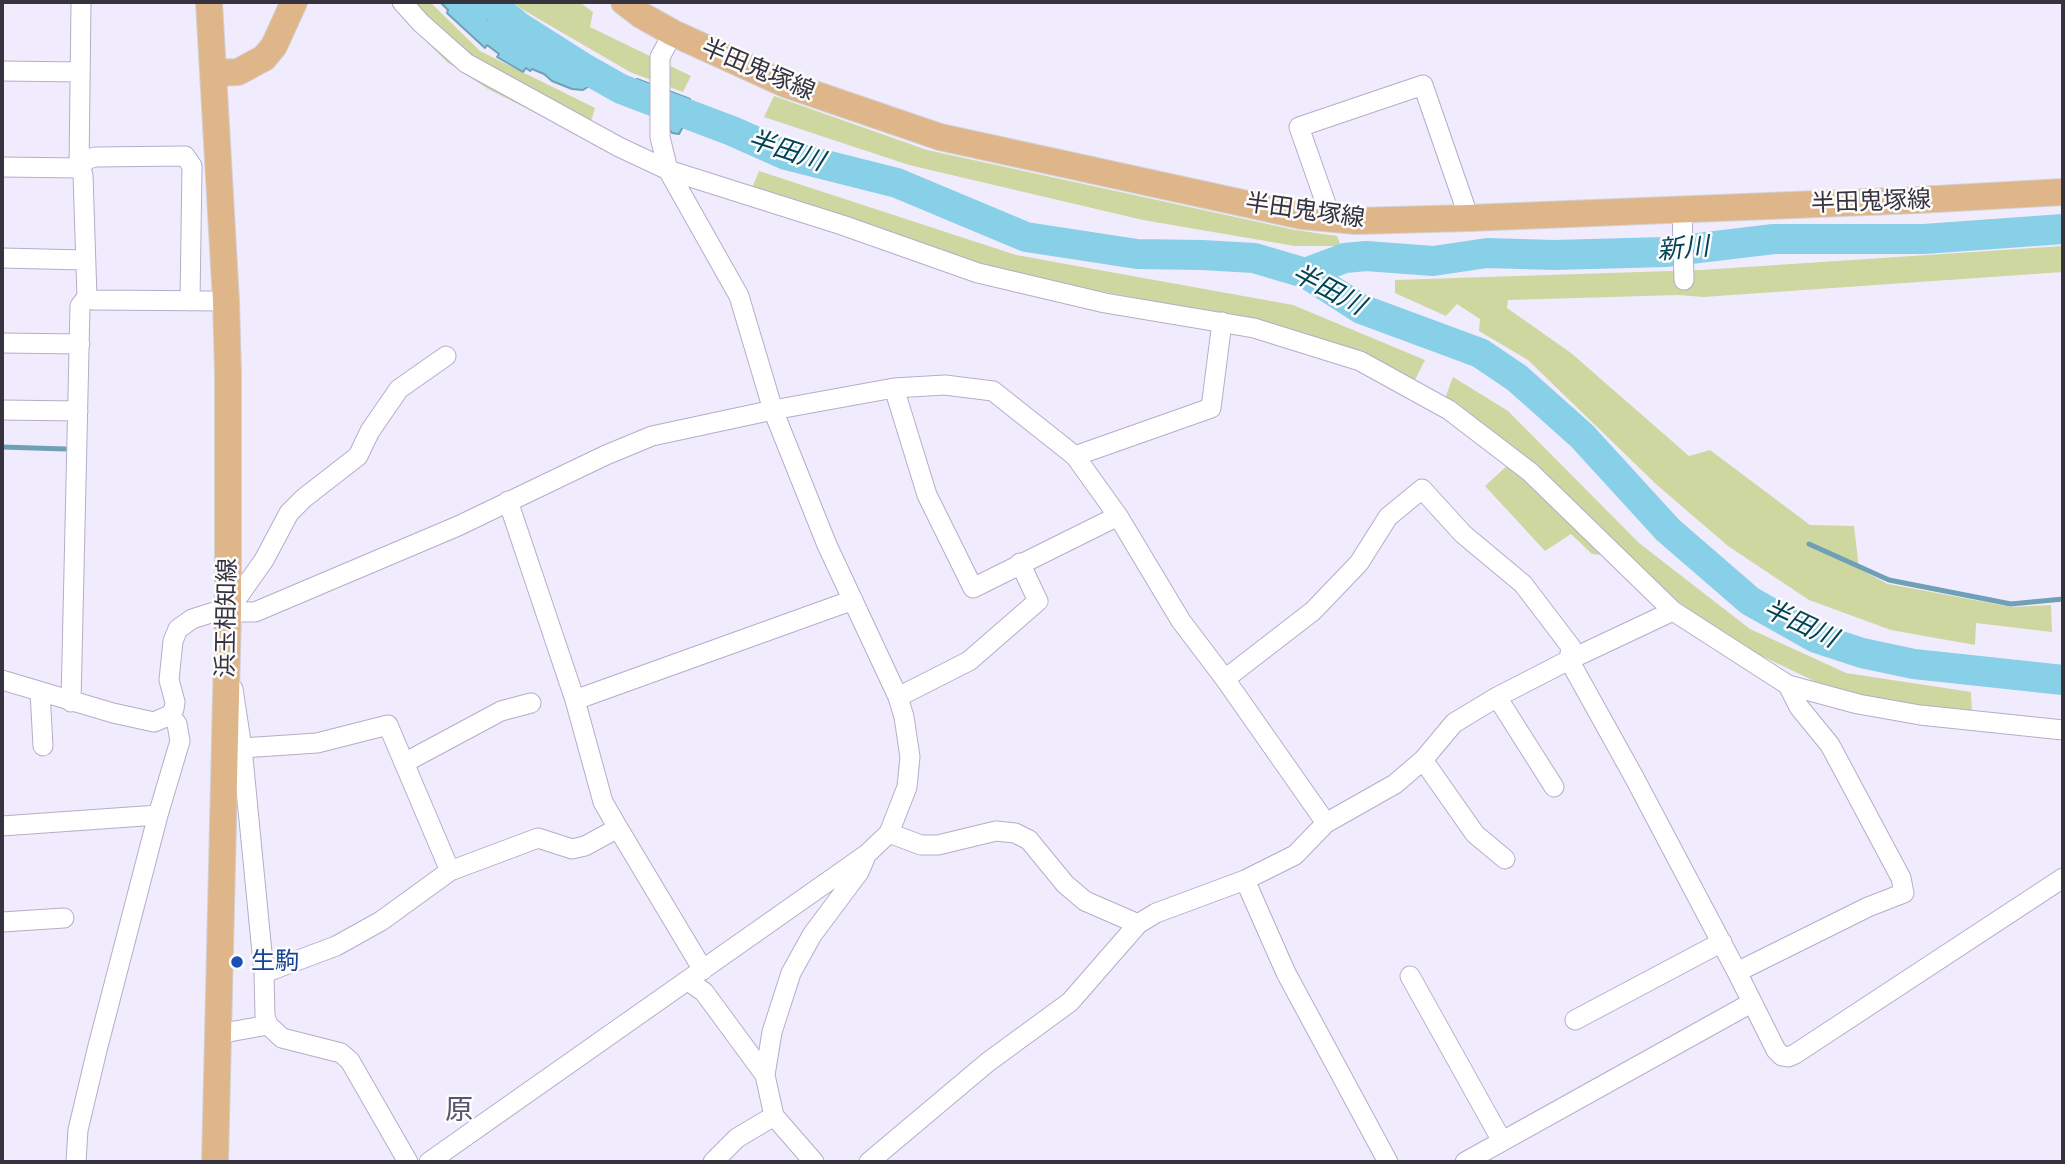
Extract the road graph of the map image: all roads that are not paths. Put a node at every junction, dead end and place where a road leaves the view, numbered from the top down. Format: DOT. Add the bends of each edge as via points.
graph roads {
  1 [pos="81,2"];
  2 [pos="209,2"];
  3 [pos="294,2"];
  4 [pos="402,2"];
  5 [pos="640,6"];
  6 [pos="673,33"];
  7 [pos="2,71"];
  8 [pos="80,72"];
  9 [pos="214,73"];
  10 [pos="2,167"];
  11 [pos="79,168"];
  12 [pos="668,170"];
  13 [pos="2063,191"];
  14 [pos="1682,215"];
  15 [pos="1324,218"];
  16 [pos="1469,218"];
  17 [pos="2,258"];
  18 [pos="85,260"];
  19 [pos="1684,279"];
  20 [pos="87,297"];
  21 [pos="190,301"];
  22 [pos="226,302"];
  23 [pos="1222,322"];
  24 [pos="2,344"];
  25 [pos="79,344"];
  26 [pos="446,356"];
  27 [pos="894,388"];
  28 [pos="2,410"];
  29 [pos="773,410"];
  30 [pos="78,411"];
  31 [pos="1075,456"];
  32 [pos="508,501"];
  33 [pos="1118,516"];
  34 [pos="1020,563"];
  35 [pos="853,600"];
  36 [pos="228,611"];
  37 [pos="1672,611"];
  38 [pos="1569,660"];
  39 [pos="227,664"];
  40 [pos="1225,679"];
  41 [pos="2,680"];
  42 [pos="1788,685"];
  43 [pos="40,692"];
  44 [pos="1497,697"];
  45 [pos="898,698"];
  46 [pos="575,701"];
  47 [pos="71,702"];
  48 [pos="531,703"];
  49 [pos="170,715"];
  50 [pos="2061,733"];
  51 [pos="43,746"];
  52 [pos="242,748"];
  53 [pos="1423,760"];
  54 [pos="404,763"];
  55 [pos="1554,787"];
  56 [pos="158,815"];
  57 [pos="1326,824"];
  58 [pos="2,826"];
  59 [pos="618,828"];
  60 [pos="889,834"];
  61 [pos="867,854"];
  62 [pos="1505,859"];
  63 [pos="450,871"];
  64 [pos="2063,878"];
  65 [pos="1245,880"];
  66 [pos="64,918"];
  67 [pos="2,922"];
  68 [pos="1138,925"];
  69 [pos="1722,942"];
  70 [pos="1737,972"];
  71 [pos="264,973"];
  72 [pos="696,975"];
  73 [pos="1410,976"];
  74 [pos="1751,1003"];
  75 [pos="1575,1020"];
  76 [pos="268,1025"];
  77 [pos="218,1034"];
  78 [pos="765,1075"];
  79 [pos="774,1116"];
  80 [pos="1502,1141"];
  81 [pos="893,1156"];
  82 [pos="76,1162"];
  83 [pos="215,1162"];
  84 [pos="408,1162"];
  85 [pos="429,1162"];
  86 [pos="713,1162"];
  87 [pos="814,1162"];
  88 [pos="869,1162"];
  89 [pos="1388,1162"];
  90 [pos="1465,1162"];
  1 -- 8 [label="street"];
  2 -- 9 [label="main road, 浜玉相知線"];
  3 -- 9 [label="main road" via="264,58 238,72"];
  4 -- 12 [label="street" via="466,63"];
  5 -- 6 [label="main road, 半田鬼塚線"];
  6 -- 12 [label="street" via="660,57 660,137"];
  6 -- 15 [label="main road, 半田鬼塚線" via="785,84 940,137"];
  7 -- 8 [label="street"];
  8 -- 11 [label="street"];
  9 -- 22 [label="main road, 浜玉相知線"];
  10 -- 11 [label="street"];
  11 -- 18 [label="street" via="83,175"];
  11 -- 21 [label="street" via="95,157 185,156 191,166"];
  12 -- 23 [label="street" via="978,273 1105,303"];
  12 -- 29 [label="street" via="739,296"];
  13 -- 14 [label="main road, 半田鬼塚線"];
  14 -- 16 [label="main road, 半田鬼塚線"];
  14 -- 19 [label="street"];
  15 -- 16 [label="main road, 半田鬼塚線"];
  15 -- 16 [label="street" via="1326,204 1299,127 1423,85"];
  17 -- 18 [label="street"];
  18 -- 20 [label="street"];
  20 -- 21 [label="street"];
  20 -- 25 [label="street" via="80,306"];
  21 -- 22 [label="street"];
  22 -- 36 [label="main road, 浜玉相知線"];
  23 -- 31 [label="street" via="1210,408"];
  23 -- 37 [label="street" via="1360,361 1449,410 1530,472"];
  24 -- 25 [label="street"];
  25 -- 30 [label="street"];
  26 -- 36 [label="street" via="399,389 358,456 289,513 264,560"];
  27 -- 29 [label="street"];
  27 -- 31 [label="street" via="945,385 993,391"];
  27 -- 34 [label="street" via="927,495 972,588"];
  28 -- 30 [label="street"];
  29 -- 32 [label="street" via="652,436"];
  29 -- 35 [label="street"];
  30 -- 47 [label="street"];
  31 -- 33 [label="street"];
  32 -- 36 [label="street" via="255,612"];
  32 -- 46 [label="street"];
  33 -- 34 [label="street"];
  33 -- 40 [label="street" via="1181,621"];
  34 -- 45 [label="street" via="1038,601 969,661"];
  35 -- 45 [label="street"];
  35 -- 46 [label="street"];
  36 -- 39 [label="main road, 浜玉相知線"];
  36 -- 49 [label="street" via="192,619 178,629 169,680 175,702"];
  37 -- 38 [label="street"];
  37 -- 42 [label="street"];
  38 -- 40 [label="street" via="1571,647 1523,584 1463,534 1422,489 1388,517 1359,563 1313,611"];
  38 -- 44 [label="street"];
  38 -- 69 [label="street"];
  39 -- 52 [label="street"];
  39 -- 77 [label="main road, 浜玉相知線"];
  40 -- 57 [label="street"];
  41 -- 43 [label="street"];
  42 -- 50 [label="street" via="1920,715"];
  42 -- 70 [label="street" via="1830,746 1901,878 1904,893"];
  43 -- 47 [label="street"];
  43 -- 51 [label="street"];
  44 -- 53 [label="street" via="1454,723"];
  44 -- 55 [label="street"];
  45 -- 60 [label="street" via="910,757 907,788"];
  46 -- 59 [label="street" via="603,802"];
  47 -- 49 [label="street" via="154,722"];
  48 -- 54 [label="street" via="500,710"];
  49 -- 56 [label="street" via="180,740"];
  52 -- 54 [label="street" via="317,743 388,725"];
  52 -- 71 [label="street"];
  53 -- 57 [label="street" via="1395,783"];
  53 -- 62 [label="street" via="1475,834"];
  54 -- 63 [label="street"];
  56 -- 58 [label="street"];
  56 -- 82 [label="street" via="78,1129"];
  57 -- 65 [label="street" via="1295,855"];
  59 -- 63 [label="street" via="572,849 538,838"];
  59 -- 72 [label="street"];
  60 -- 61 [label="street"];
  60 -- 68 [label="street" via="921,845 938,845 996,831 1015,833 1030,840 1085,901"];
  61 -- 72 [label="street"];
  61 -- 78 [label="street" via="791,973 772,1032"];
  63 -- 71 [label="street" via="358,934"];
  64 -- 74 [label="street" via="1796,1054 1782,1056 1776,1050"];
  65 -- 68 [label="street" via="1156,913"];
  65 -- 89 [label="street" via="1286,973"];
  66 -- 67 [label="street"];
  68 -- 81 [label="street" via="1070,1002 988,1062"];
  69 -- 70 [label="street"];
  69 -- 75 [label="street"];
  70 -- 74 [label="street"];
  71 -- 76 [label="street"];
  72 -- 78 [label="street"];
  72 -- 85 [label="street"];
  73 -- 80 [label="street"];
  74 -- 80 [label="street"];
  76 -- 77 [label="street"];
  76 -- 84 [label="street" via="282,1038 341,1053 350,1061"];
  77 -- 83 [label="main road, 浜玉相知線"];
  78 -- 79 [label="street"];
  79 -- 86 [label="street" via="737,1138"];
  79 -- 87 [label="street"];
  80 -- 90 [label="street"];
  81 -- 88 [label="street"];
}
